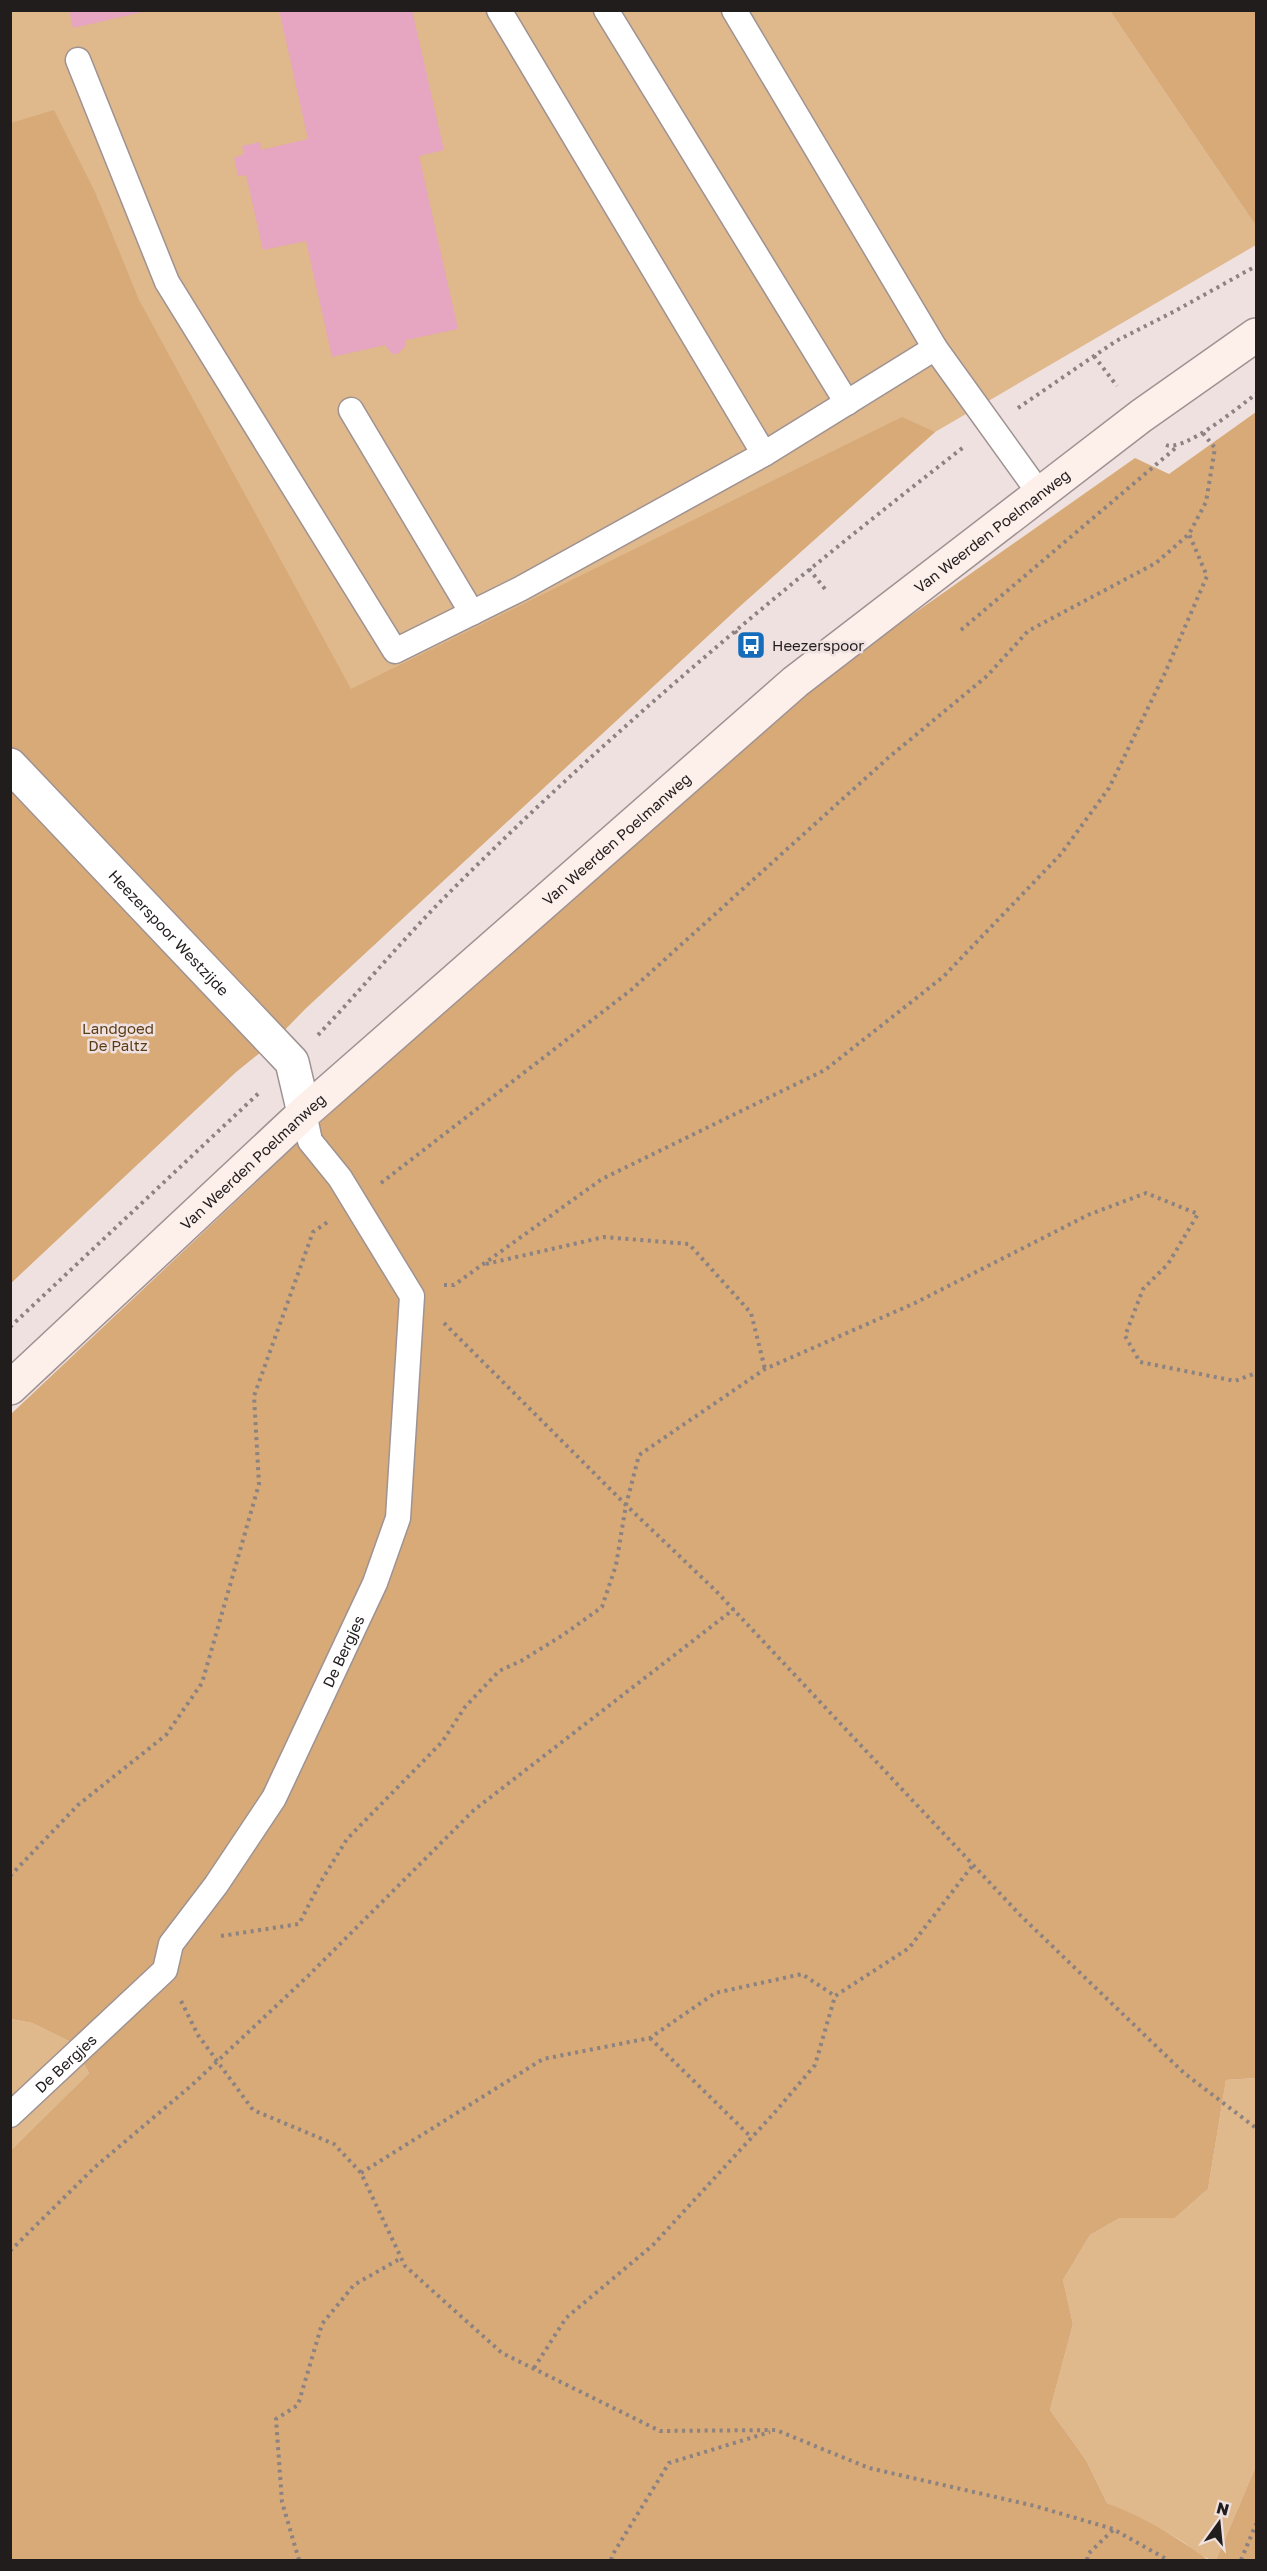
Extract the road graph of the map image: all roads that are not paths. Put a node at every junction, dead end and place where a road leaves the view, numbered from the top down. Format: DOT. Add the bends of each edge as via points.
graph roads {
  1 [pos="499,10"];
  2 [pos="606,10"];
  3 [pos="734,10"];
  4 [pos="78,60"];
  5 [pos="1257,335"];
  6 [pos="935,348"];
  7 [pos="847,403"];
  8 [pos="351,410"];
  9 [pos="764,454"];
  10 [pos="1041,494"];
  11 [pos="472,613"];
  12 [pos="10,765"];
  13 [pos="304,1113"];
  14 [pos="10,1388"];
  15 [pos="10,2115"];
  1 -- 9 [label="lane"];
  2 -- 7 [label="lane"];
  3 -- 6 [label="lane"];
  4 -- 11 [label="lane" via="167,282 395,651"];
  5 -- 10 [label="main road, Van Weerden Poelmanweg"];
  6 -- 7 [label="lane"];
  6 -- 10 [label="lane"];
  7 -- 9 [label="lane"];
  8 -- 11 [label="lane"];
  9 -- 11 [label="lane"];
  10 -- 13 [label="main road, Van Weerden Poelmanweg" via="795,682"];
  12 -- 13 [label="street, Heezerspoor Westzijde" via="292,1062"];
  13 -- 14 [label="main road, Van Weerden Poelmanweg"];
  13 -- 15 [label="lane, De Bergjes" via="310,1142 340,1179 412,1296 398,1518 375,1583 274,1798 171,1944 165,1970"];
}
